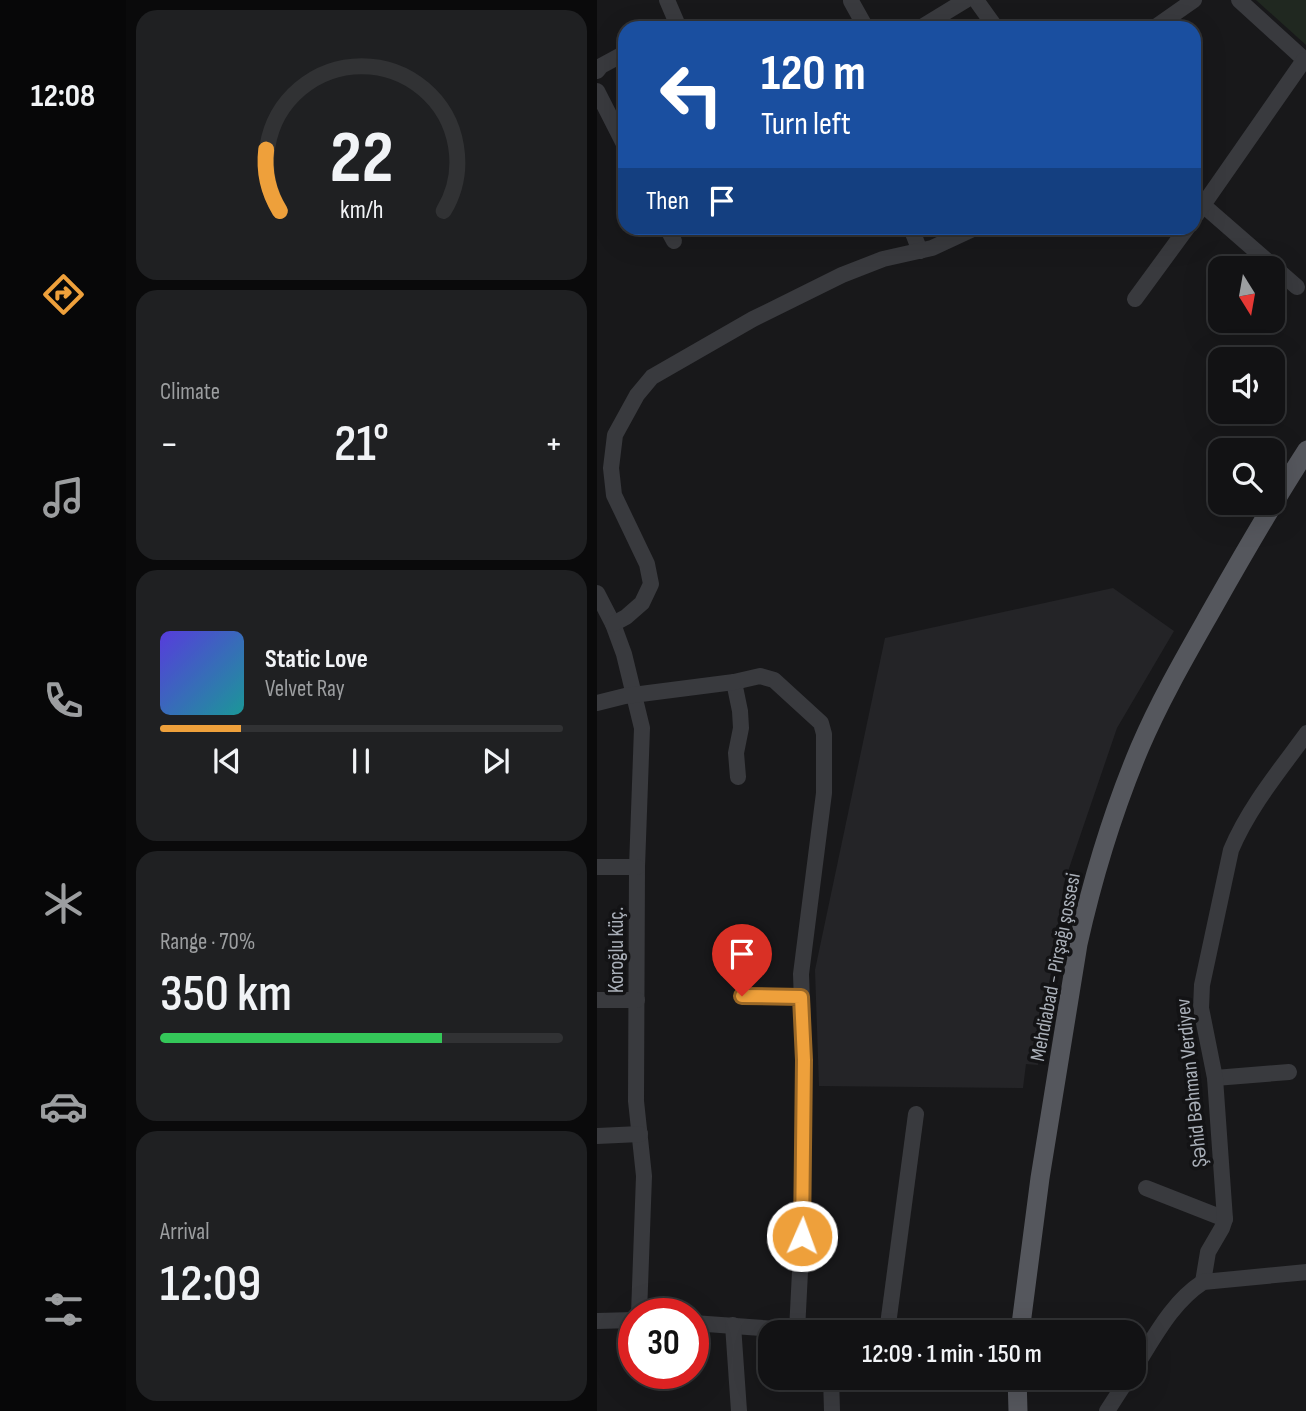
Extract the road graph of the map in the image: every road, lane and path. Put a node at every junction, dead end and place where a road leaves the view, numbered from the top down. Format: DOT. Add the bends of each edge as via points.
graph roads {
  1 [pos="667,0"];
  2 [pos="966,0"];
  3 [pos="976,0"];
  4 [pos="1194,0"];
  5 [pos="1239,0"];
  6 [pos="851,1"];
  7 [pos="674,21"];
  8 [pos="862,21"];
  9 [pos="932,21"];
  10 [pos="991,21"];
  11 [pos="1164,21"];
  12 [pos="618,56"];
  13 [pos="1305,61"];
  14 [pos="597,71"];
  15 [pos="597,91"];
  16 [pos="618,132"];
  17 [pos="1201,208"];
  18 [pos="1201,214"];
  19 [pos="914,235"];
  20 [pos="960,235"];
  21 [pos="1182,235"];
  22 [pos="920,251"];
  23 [pos="1297,287"];
  24 [pos="1135,299"];
  25 [pos="1306,450"];
  26 [pos="597,593"];
  27 [pos="613,624"];
  28 [pos="734,682"];
  29 [pos="634,696"];
  30 [pos="597,703"];
  31 [pos="1306,733"];
  32 [pos="738,777"];
  33 [pos="597,867"];
  34 [pos="637,867"];
  35 [pos="742,996"];
  36 [pos="801,997"];
  37 [pos="597,1000"];
  38 [pos="637,1000"];
  39 [pos="1289,1072"];
  40 [pos="1215,1078"];
  41 [pos="916,1114"];
  42 [pos="640,1134"];
  43 [pos="597,1136"];
  44 [pos="1146,1188"];
  45 [pos="1225,1219"];
  46 [pos="1306,1272"];
  47 [pos="1203,1282"];
  48 [pos="640,1298"];
  49 [pos="618,1320"];
  50 [pos="802,1320"];
  51 [pos="889,1320"];
  52 [pos="1022,1320"];
  53 [pos="597,1321"];
  54 [pos="709,1324"];
  55 [pos="733,1325"];
  56 [pos="758,1327"];
  57 [pos="1146,1350"];
  58 [pos="831,1390"];
  59 [pos="1017,1390"];
  60 [pos="1121,1390"];
  61 [pos="739,1411"];
  62 [pos="832,1411"];
  63 [pos="1018,1411"];
  64 [pos="1107,1411"];
  1 -- 7 [label="street"];
  2 -- 9 [label="street"];
  3 -- 10 [label="street"];
  4 -- 11 [label="street"];
  5 -- 13 [label="street"];
  6 -- 8 [label="street"];
  12 -- 14 [label="street"];
  13 -- 17 [label="street"];
  15 -- 16 [label="street"];
  18 -- 23 [label="street"];
  19 -- 22 [label="street"];
  20 -- 22 [label="street"];
  21 -- 24 [label="street"];
  22 -- 27 [label="street" via="859,268 753,319 652,377 637,395 615,435 611,468 615,495 651,584 642,603"];
  25 -- 52 [label="main road, Mehdiabad - Pirşağı şossesi" via="1168,690 1131,769 1103,847 1078,944"];
  26 -- 27 [label="street, Koroğlu küç."];
  27 -- 29 [label="street, Koroğlu küç."];
  28 -- 29 [label="street"];
  28 -- 32 [label="street" via="741,728"];
  28 -- 36 [label="street" via="760,676 774,680 821,723 824,734 824,793 802,955"];
  29 -- 30 [label="street"];
  29 -- 34 [label="street, Koroğlu küç." via="642,736"];
  31 -- 40 [label="street, Şəhid Bəhman Verdiyev" via="1252,810 1231,850 1202,985 1201,1008"];
  33 -- 34 [label="street"];
  34 -- 38 [label="street, Koroğlu küç."];
  35 -- 36 [label="street"];
  36 -- 50 [label="street"];
  37 -- 38 [label="street"];
  38 -- 42 [label="street, Koroğlu küç."];
  39 -- 40 [label="street"];
  40 -- 45 [label="street, Şəhid Bəhman Verdiyev"];
  41 -- 51 [label="street"];
  42 -- 43 [label="street"];
  42 -- 48 [label="street, Koroğlu küç." via="644,1176"];
  44 -- 45 [label="street"];
  45 -- 47 [label="street" via="1208,1252"];
  46 -- 47 [label="street"];
  47 -- 57 [label="street" via="1175,1305"];
  49 -- 53 [label="street"];
  54 -- 55 [label="street"];
  55 -- 56 [label="street"];
  55 -- 61 [label="street"];
  58 -- 62 [label="street"];
  59 -- 63 [label="main road"];
  60 -- 64 [label="street"];
}
